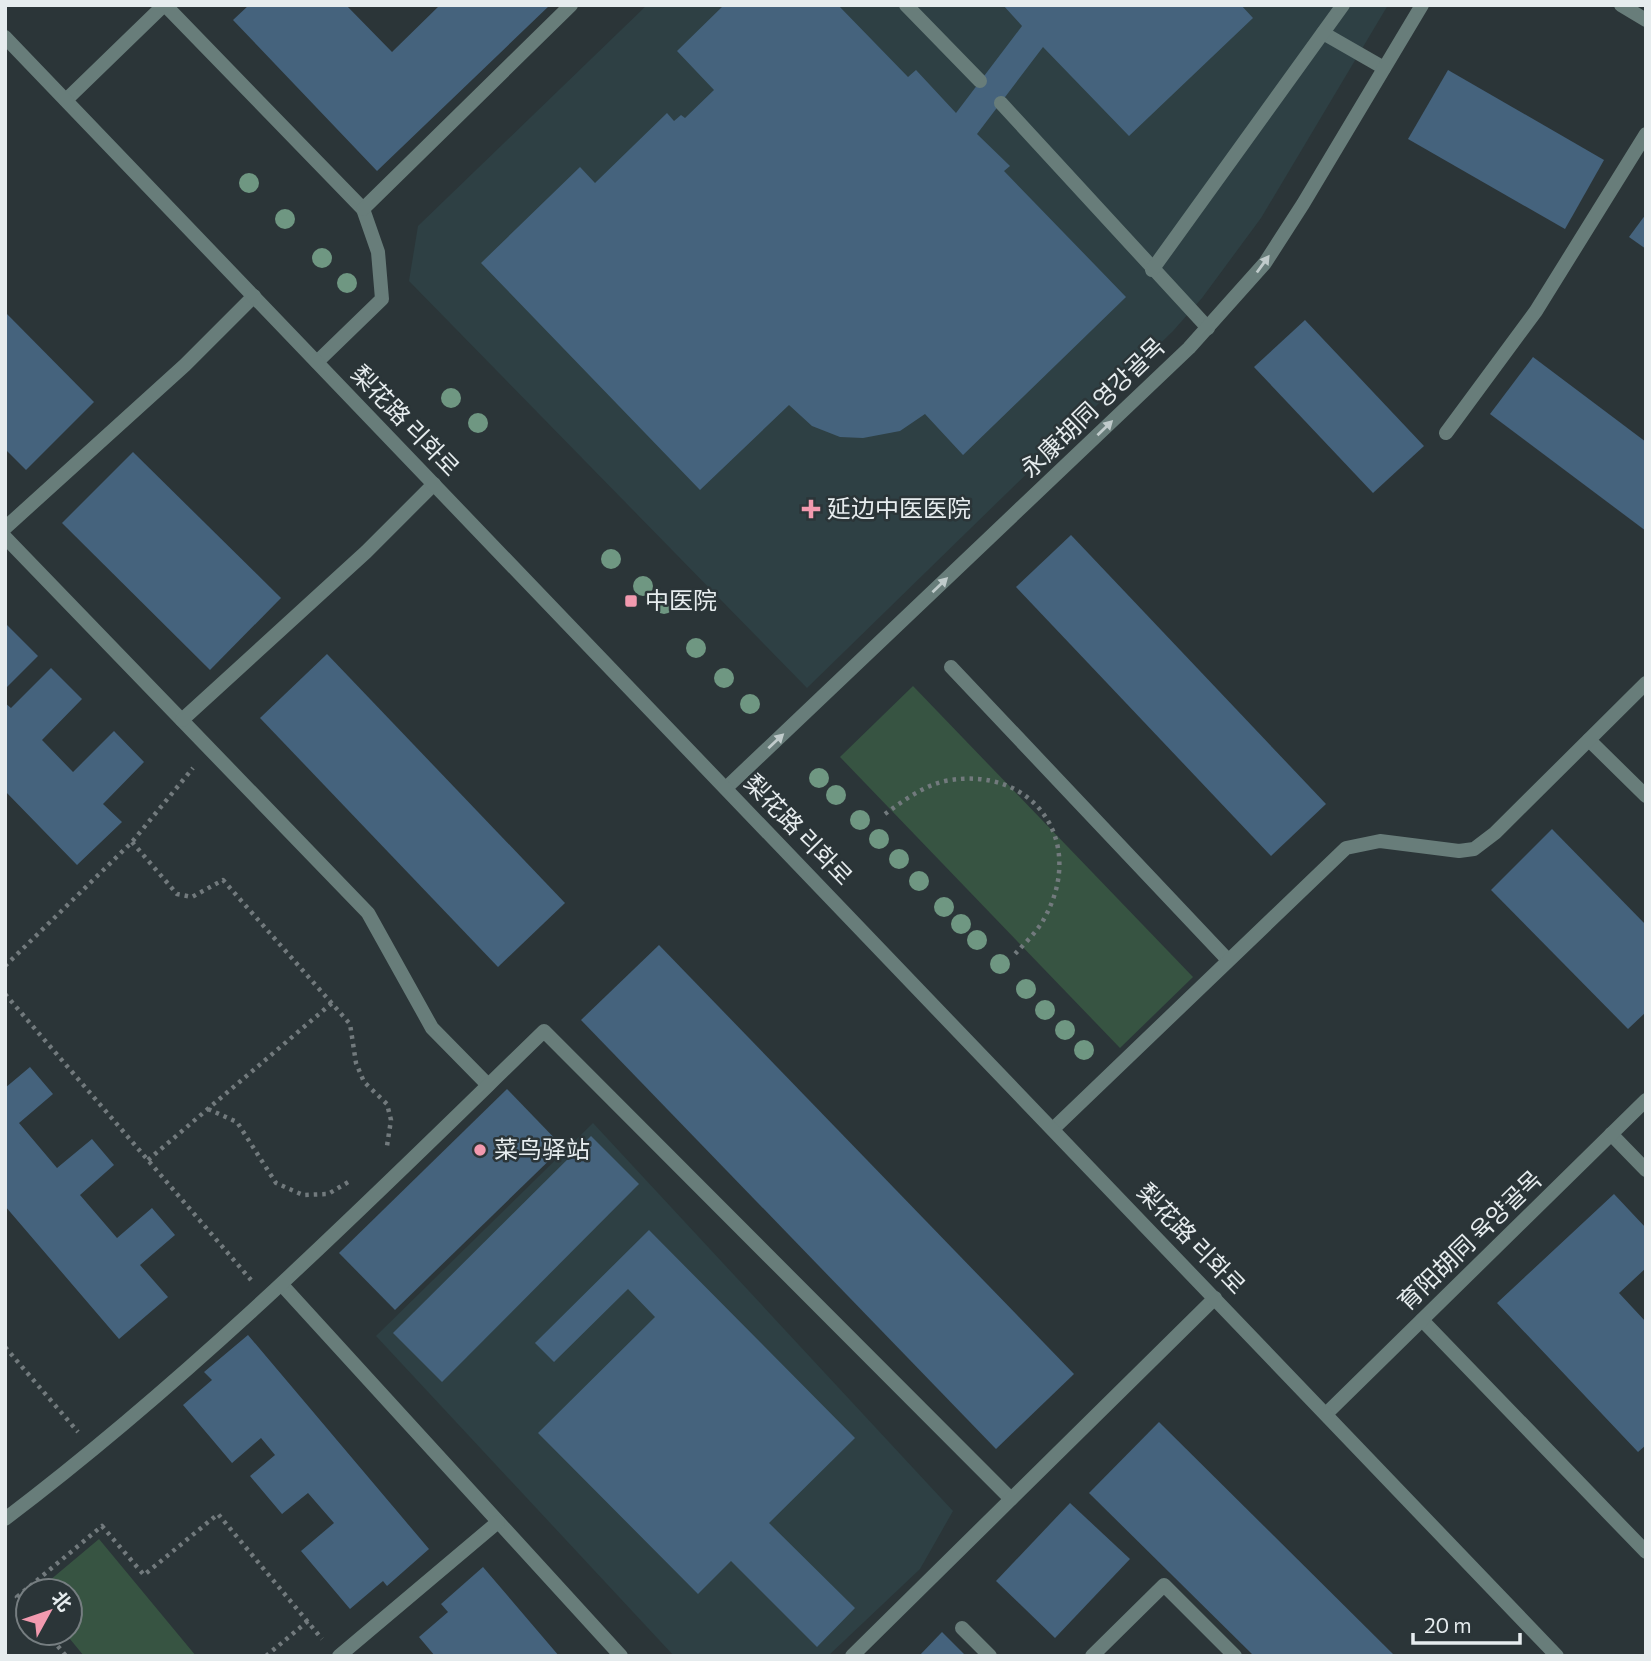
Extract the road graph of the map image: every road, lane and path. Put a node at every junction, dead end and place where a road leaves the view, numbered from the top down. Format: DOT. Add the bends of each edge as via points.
graph roads {
  1 [pos="164,5"];
  2 [pos="571,5"];
  3 [pos="906,5"];
  4 [pos="1343,5"];
  5 [pos="1422,5"];
  6 [pos="1621,5"];
  7 [pos="1646,20"];
  8 [pos="1323,33"];
  9 [pos="5,37"];
  10 [pos="1384,68"];
  11 [pos="980,81"];
  12 [pos="66,100"];
  13 [pos="1001,103"];
  14 [pos="1646,134"];
  15 [pos="363,209"];
  16 [pos="1152,270"];
  17 [pos="254,296"];
  18 [pos="1208,328"];
  19 [pos="317,362"];
  20 [pos="1446,433"];
  21 [pos="434,484"];
  22 [pos="5,528"];
  23 [pos="5,537"];
  24 [pos="951,667"];
  25 [pos="1646,683"];
  26 [pos="182,720"];
  27 [pos="1589,740"];
  28 [pos="209,748"];
  29 [pos="726,788"];
  30 [pos="1646,796"];
  31 [pos="884,814"];
  32 [pos="131,842"];
  33 [pos="1015,954"];
  34 [pos="1227,960"];
  35 [pos="5,966"];
  36 [pos="5,993"];
  37 [pos="332,1003"];
  38 [pos="488,1085"];
  39 [pos="1646,1100"];
  40 [pos="208,1109"];
  41 [pos="1053,1129"];
  42 [pos="1611,1134"];
  43 [pos="378,1156"];
  44 [pos="148,1160"];
  45 [pos="1646,1170"];
  46 [pos="359,1175"];
  47 [pos="282,1285"];
  48 [pos="1215,1298"];
  49 [pos="267,1299"];
  50 [pos="1422,1320"];
  51 [pos="5,1347"];
  52 [pos="1326,1414"];
  53 [pos="94,1451"];
  54 [pos="1011,1499"];
  55 [pos="5,1519"];
  56 [pos="498,1522"];
  57 [pos="1646,1552"];
  58 [pos="41,1577"];
  59 [pos="962,1628"];
  60 [pos="266,1656"];
  61 [pos="339,1656"];
  62 [pos="621,1656"];
  63 [pos="852,1656"];
  64 [pos="990,1656"];
  65 [pos="1092,1656"];
  66 [pos="1235,1656"];
  67 [pos="1557,1656"];
  1 -- 12 [label="street"];
  1 -- 15 [label="street"];
  2 -- 15 [label="street"];
  3 -- 11 [label="street"];
  4 -- 8 [label="street"];
  5 -- 10 [label="street, 永康胡同 영강골목"];
  6 -- 7 [label="street"];
  8 -- 10 [label="street"];
  8 -- 16 [label="street"];
  9 -- 12 [label="street, 梨花路 리화로"];
  18 -- 10 [label="street, 永康胡同 영강골목, one-way" via="1265,263"];
  12 -- 17 [label="street, 梨花路 리화로"];
  13 -- 16 [label="street"];
  14 -- 20 [label="street" via="1536,311"];
  15 -- 19 [label="street" via="378,252 382,299"];
  16 -- 18 [label="street"];
  17 -- 19 [label="street, 梨花路 리화로"];
  17 -- 22 [label="street"];
  29 -- 18 [label="street, 永康胡同 영강골목, one-way"];
  19 -- 21 [label="street, 梨花路 리화로"];
  21 -- 26 [label="street"];
  21 -- 29 [label="street, 梨花路 리화로"];
  23 -- 26 [label="street"];
  24 -- 34 [label="street"];
  25 -- 27 [label="street"];
  26 -- 28 [label="street"];
  27 -- 30 [label="street"];
  27 -- 34 [label="street" via="1474,849 1380,841 1346,848"];
  28 -- 32 [label="path"];
  28 -- 38 [label="street" via="368,913 432,1028"];
  29 -- 41 [label="street, 梨花路 리화로"];
  31 -- 33 [label="path" via="925,789 967,779 993,782 1030,796 1045,814 1058,847 1058,871 1045,918"];
  32 -- 35 [label="path"];
  32 -- 37 [label="path" via="177,894 192,897 223,880"];
  34 -- 41 [label="street"];
  36 -- 44 [label="path"];
  37 -- 40 [label="path"];
  37 -- 43 [label="path" via="350,1024 364,1083 387,1104 391,1120 388,1146"];
  38 -- 47 [label="street"];
  38 -- 54 [label="street" via="544,1031"];
  39 -- 42 [label="street, 育阳胡同 육양골목"];
  40 -- 44 [label="path"];
  40 -- 46 [label="path" via="237,1122 276,1183 303,1195 328,1194"];
  41 -- 48 [label="street, 梨花路 리화로"];
  42 -- 45 [label="street"];
  42 -- 50 [label="street, 育阳胡同 육양골목"];
  44 -- 49 [label="path"];
  47 -- 49 [label="street"];
  47 -- 56 [label="street"];
  48 -- 52 [label="street, 梨花路 리화로"];
  48 -- 54 [label="street"];
  49 -- 53 [label="street"];
  50 -- 52 [label="street, 育阳胡同 육양골목"];
  50 -- 57 [label="street"];
  51 -- 53 [label="path"];
  52 -- 67 [label="street, 梨花路 리화로"];
  53 -- 55 [label="street"];
  54 -- 63 [label="street"];
  56 -- 61 [label="street"];
  56 -- 62 [label="street"];
  58 -- 60 [label="path" via="102,1526 144,1575 218,1514 308,1621"];
  59 -- 64 [label="street"];
  65 -- 66 [label="street" via="1164,1585"];
}
